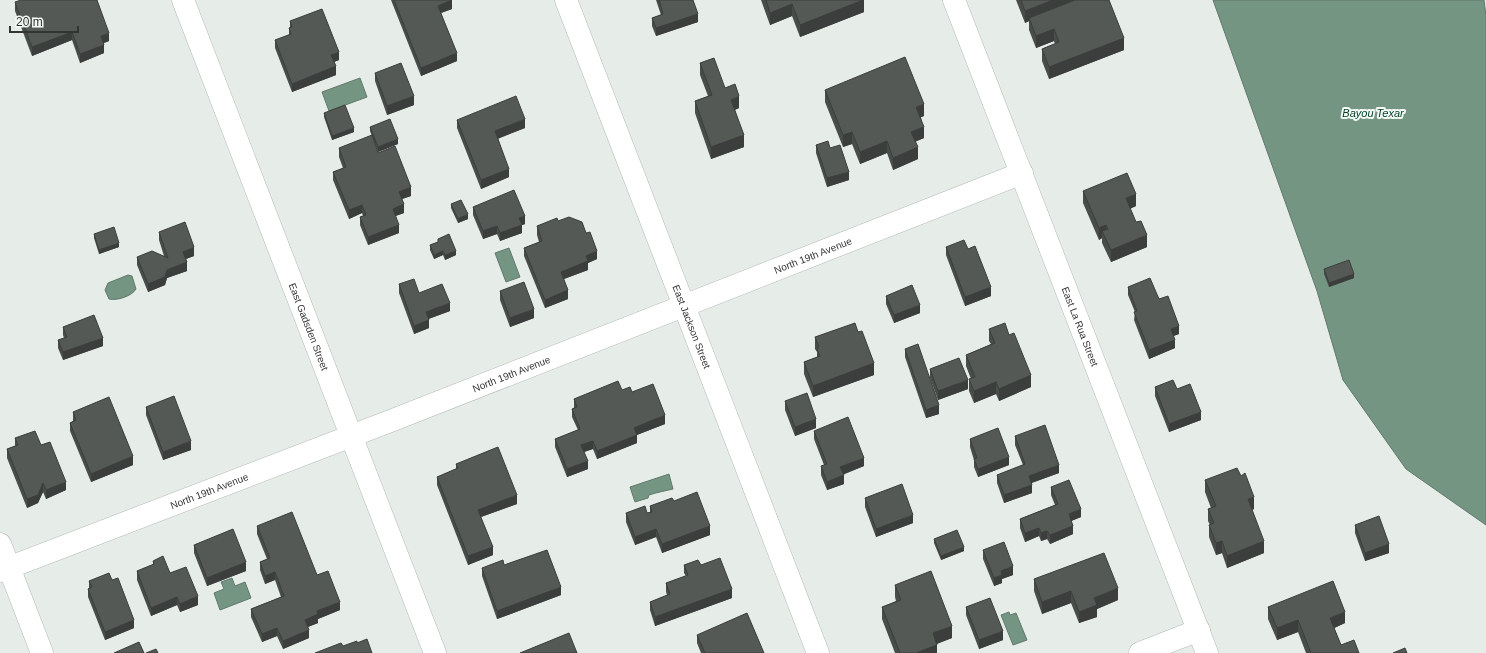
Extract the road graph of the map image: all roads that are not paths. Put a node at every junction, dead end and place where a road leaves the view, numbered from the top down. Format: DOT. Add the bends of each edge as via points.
graph roads {
  1 [pos="183,0"];
  2 [pos="566,0"];
  3 [pos="954,0"];
  4 [pos="1022,173"];
  5 [pos="684,306"];
  6 [pos="352,436"];
  7 [pos="0,544"];
  8 [pos="5,570"];
  9 [pos="1199,630"];
  10 [pos="42,653"];
  11 [pos="435,653"];
  12 [pos="818,653"];
  13 [pos="1140,653"];
  14 [pos="1207,653"];
  1 -- 6 [label="street, East Gadsden Street"];
  2 -- 5 [label="street, East Jackson Street"];
  3 -- 4 [label="street, East La Rua Street"];
  4 -- 5 [label="street, North 19th Avenue"];
  4 -- 9 [label="street, East La Rua Street"];
  5 -- 6 [label="street, North 19th Avenue"];
  5 -- 12 [label="street, East Jackson Street"];
  6 -- 8 [label="street, North 19th Avenue"];
  6 -- 11 [label="street, East Gadsden Street"];
  7 -- 8 [label="street"];
  8 -- 10 [label="street"];
  9 -- 13 [label="street"];
  9 -- 14 [label="street, East La Rua Street"];
}
